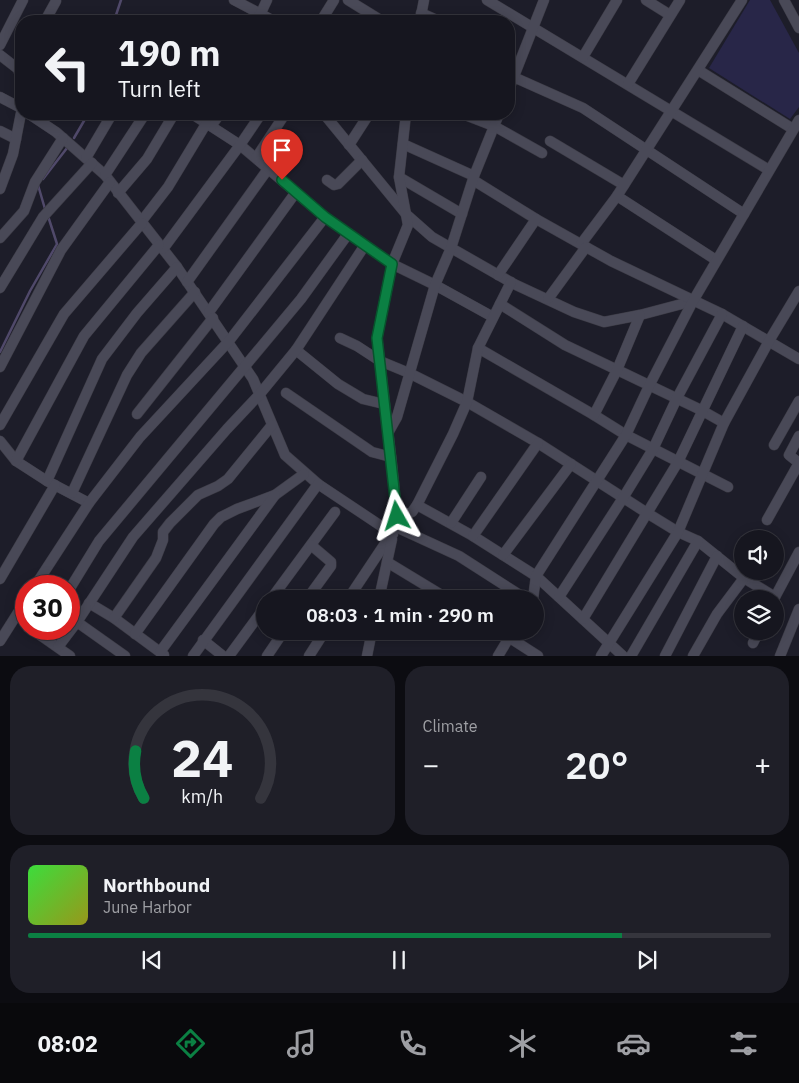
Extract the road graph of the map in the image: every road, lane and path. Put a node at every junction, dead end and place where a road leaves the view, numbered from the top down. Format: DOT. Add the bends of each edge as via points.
graph roads {
  1 [pos="23,0"];
  2 [pos="234,0"];
  3 [pos="267,0"];
  4 [pos="334,0"];
  5 [pos="348,0"];
  6 [pos="424,0"];
  7 [pos="487,0"];
  8 [pos="544,0"];
  9 [pos="617,0"];
  10 [pos="646,0"];
  11 [pos="680,0"];
  12 [pos="742,0"];
  13 [pos="784,0"];
  14 [pos="56,1"];
  15 [pos="15,15"];
  16 [pos="48,15"];
  17 [pos="253,15"];
  18 [pos="259,15"];
  19 [pos="325,15"];
  20 [pos="372,15"];
  21 [pos="421,15"];
  22 [pos="512,15"];
  23 [pos="670,15"];
  24 [pos="15,16"];
  25 [pos="515,17"];
  26 [pos="532,27"];
  27 [pos="799,28"];
  28 [pos="0,45"];
  29 [pos="0,54"];
  30 [pos="583,57"];
  31 [pos="15,66"];
  32 [pos="515,67"];
  33 [pos="698,70"];
  34 [pos="515,78"];
  35 [pos="628,84"];
  36 [pos="0,97"];
  37 [pos="15,105"];
  38 [pos="672,111"];
  39 [pos="20,120"];
  40 [pos="38,120"];
  41 [pos="109,120"];
  42 [pos="142,120"];
  43 [pos="171,120"];
  44 [pos="201,120"];
  45 [pos="213,120"];
  46 [pos="257,120"];
  47 [pos="281,120"];
  48 [pos="329,120"];
  49 [pos="366,120"];
  50 [pos="405,120"];
  51 [pos="478,120"];
  52 [pos="496,120"];
  53 [pos="799,120"];
  54 [pos="208,125"];
  55 [pos="494,126"];
  56 [pos="793,129"];
  57 [pos="0,131"];
  58 [pos="63,138"];
  59 [pos="16,140"];
  60 [pos="550,141"];
  61 [pos="403,144"];
  62 [pos="240,145"];
  63 [pos="349,145"];
  64 [pos="646,148"];
  65 [pos="542,153"];
  66 [pos="256,158"];
  67 [pos="89,160"];
  68 [pos="362,160"];
  69 [pos="3,169"];
  70 [pos="268,169"];
  71 [pos="770,170"];
  72 [pos="399,176"];
  73 [pos="474,178"];
  74 [pos="108,179"];
  75 [pos="327,180"];
  76 [pos="624,185"];
  77 [pos="0,189"];
  78 [pos="296,192"];
  79 [pos="118,193"];
  80 [pos="617,196"];
  81 [pos="406,214"];
  82 [pos="462,214"];
  83 [pos="744,214"];
  84 [pos="325,217"];
  85 [pos="536,219"];
  86 [pos="141,222"];
  87 [pos="348,234"];
  88 [pos="0,238"];
  89 [pos="365,245"];
  90 [pos="584,246"];
  91 [pos="161,247"];
  92 [pos="451,248"];
  93 [pos="716,260"];
  94 [pos="392,264"];
  95 [pos="177,267"];
  96 [pos="498,275"];
  97 [pos="188,282"];
  98 [pos="511,282"];
  99 [pos="435,285"];
  100 [pos="0,288"];
  101 [pos="195,292"];
  102 [pos="798,295"];
  103 [pos="548,299"];
  104 [pos="693,301"];
  105 [pos="500,304"];
  106 [pos="722,314"];
  107 [pos="211,316"];
  108 [pos="640,316"];
  109 [pos="493,317"];
  110 [pos="743,326"];
  111 [pos="340,338"];
  112 [pos="229,341"];
  113 [pos="769,341"];
  114 [pos="478,348"];
  115 [pos="296,350"];
  116 [pos="799,359"];
  117 [pos="380,361"];
  118 [pos="0,367"];
  119 [pos="245,367"];
  120 [pos="617,370"];
  121 [pos="409,373"];
  122 [pos="649,386"];
  123 [pos="286,393"];
  124 [pos="259,396"];
  125 [pos="677,398"];
  126 [pos="799,401"];
  127 [pos="467,402"];
  128 [pos="384,404"];
  129 [pos="701,410"];
  130 [pos="137,414"];
  131 [pos="594,414"];
  132 [pos="724,423"];
  133 [pos="0,425"];
  134 [pos="272,425"];
  135 [pos="388,433"];
  136 [pos="626,435"];
  137 [pos="799,436"];
  138 [pos="0,441"];
  139 [pos="538,443"];
  140 [pos="774,444"];
  141 [pos="652,449"];
  142 [pos="391,457"];
  143 [pos="16,461"];
  144 [pos="678,462"];
  145 [pos="799,463"];
  146 [pos="571,464"];
  147 [pos="304,474"];
  148 [pos="703,474"];
  149 [pos="481,476"];
  150 [pos="597,481"];
  151 [pos="51,483"];
  152 [pos="318,484"];
  153 [pos="728,487"];
  154 [pos="72,493"];
  155 [pos="275,495"];
  156 [pos="623,498"];
  157 [pos="89,503"];
  158 [pos="417,505"];
  159 [pos="335,512"];
  160 [pos="647,513"];
  161 [pos="767,520"];
  162 [pos="451,523"];
  163 [pos="395,525"];
  164 [pos="678,532"];
  165 [pos="473,536"];
  166 [pos="698,541"];
  167 [pos="311,545"];
  168 [pos="799,552"];
  169 [pos="503,555"];
  170 [pos="717,556"];
  171 [pos="386,562"];
  172 [pos="734,570"];
  173 [pos="42,575"];
  174 [pos="78,575"];
  175 [pos="536,576"];
  176 [pos="0,578"];
  177 [pos="742,580"];
  178 [pos="747,580"];
  179 [pos="278,590"];
  180 [pos="314,590"];
  181 [pos="354,590"];
  182 [pos="381,590"];
  183 [pos="433,590"];
  184 [pos="512,590"];
  185 [pos="534,590"];
  186 [pos="762,590"];
  187 [pos="778,590"];
  188 [pos="559,597"];
  189 [pos="89,603"];
  190 [pos="799,609"];
  191 [pos="15,617"];
  192 [pos="80,617"];
  193 [pos="114,618"];
  194 [pos="256,619"];
  195 [pos="583,620"];
  196 [pos="80,624"];
  197 [pos="135,634"];
  198 [pos="48,640"];
  199 [pos="63,640"];
  200 [pos="203,640"];
  201 [pos="278,640"];
  202 [pos="320,640"];
  203 [pos="370,640"];
  204 [pos="507,640"];
  205 [pos="518,640"];
  206 [pos="754,640"];
  207 [pos="0,641"];
  208 [pos="753,643"];
  209 [pos="609,644"];
  210 [pos="58,647"];
  211 [pos="162,654"];
  212 [pos="70,656"];
  213 [pos="125,656"];
  214 [pos="193,656"];
  215 [pos="223,656"];
  216 [pos="229,656"];
  217 [pos="267,656"];
  218 [pos="309,656"];
  219 [pos="367,656"];
  220 [pos="498,656"];
  221 [pos="538,656"];
  222 [pos="601,656"];
  223 [pos="623,656"];
  224 [pos="631,656"];
  225 [pos="665,656"];
  226 [pos="693,656"];
  227 [pos="780,656"];
  1 -- 15 [label="street"];
  2 -- 17 [label="street"];
  3 -- 18 [label="street"];
  4 -- 19 [label="street"];
  5 -- 20 [label="street"];
  6 -- 21 [label="street"];
  7 -- 22 [label="street"];
  8 -- 26 [label="street"];
  9 -- 30 [label="street"];
  10 -- 23 [label="street"];
  11 -- 23 [label="street"];
  12 -- 33 [label="street"];
  13 -- 27 [label="street"];
  14 -- 16 [label="street"];
  23 -- 35 [label="street"];
  24 -- 28 [label="street"];
  25 -- 26 [label="street"];
  26 -- 30 [label="street"];
  26 -- 32 [label="street"];
  29 -- 31 [label="street"];
  30 -- 35 [label="street"];
  33 -- 38 [label="street"];
  33 -- 56 [label="street"];
  34 -- 64 [label="street" via="583,108"];
  35 -- 38 [label="street"];
  36 -- 37 [label="street"];
  38 -- 64 [label="street"];
  38 -- 71 [label="street"];
  39 -- 59 [label="street"];
  40 -- 58 [label="street"];
  41 -- 67 [label="street"];
  42 -- 74 [label="street"];
  43 -- 79 [label="street" via="148,159"];
  44 -- 54 [label="street"];
  45 -- 54 [label="street"];
  46 -- 62 [label="street"];
  47 -- 66 [label="street"];
  48 -- 63 [label="street"];
  49 -- 63 [label="street"];
  50 -- 61 [label="street"];
  51 -- 55 [label="street"];
  52 -- 55 [label="street"];
  53 -- 56 [label="street"];
  54 -- 62 [label="street"];
  54 -- 86 [label="street"];
  55 -- 65 [label="street"];
  55 -- 73 [label="street"];
  56 -- 71 [label="street"];
  57 -- 59 [label="street"];
  58 -- 67 [label="street"];
  58 -- 88 [label="street" via="35,182 24,211"];
  59 -- 69 [label="street"];
  60 -- 76 [label="street"];
  61 -- 72 [label="street"];
  61 -- 73 [label="street"];
  62 -- 66 [label="street"];
  62 -- 91 [label="street"];
  63 -- 68 [label="street"];
  64 -- 76 [label="street"];
  64 -- 83 [label="street"];
  66 -- 70 [label="street"];
  67 -- 74 [label="street"];
  67 -- 100 [label="street" via="47,213"];
  68 -- 75 [label="street" via="338,184"];
  68 -- 81 [label="street"];
  69 -- 77 [label="street"];
  70 -- 78 [label="street"];
  70 -- 97 [label="street"];
  71 -- 83 [label="street"];
  72 -- 81 [label="street"];
  72 -- 82 [label="street"];
  73 -- 82 [label="street"];
  73 -- 85 [label="street"];
  74 -- 79 [label="street"];
  74 -- 118 [label="street" via="61,250"];
  76 -- 80 [label="street"];
  78 -- 84 [label="street"];
  78 -- 107 [label="street"];
  79 -- 86 [label="street"];
  80 -- 90 [label="street"];
  80 -- 93 [label="street"];
  81 -- 92 [label="street" via="432,237"];
  81 -- 94 [label="street" via="408,225"];
  82 -- 92 [label="street"];
  83 -- 93 [label="street"];
  84 -- 87 [label="street"];
  84 -- 112 [label="street"];
  85 -- 90 [label="street"];
  85 -- 96 [label="street"];
  86 -- 91 [label="street"];
  86 -- 133 [label="street" via="64,314"];
  87 -- 89 [label="street"];
  87 -- 119 [label="street" via="301,299"];
  89 -- 94 [label="street"];
  89 -- 115 [label="street"];
  90 -- 103 [label="street"];
  90 -- 104 [label="street"];
  91 -- 95 [label="street"];
  91 -- 143 [label="street" via="84,336"];
  92 -- 96 [label="street"];
  92 -- 99 [label="street"];
  93 -- 104 [label="street"];
  94 -- 99 [label="street"];
  94 -- 117 [label="street" via="377,338"];
  95 -- 97 [label="street"];
  95 -- 151 [label="street" via="102,359"];
  96 -- 98 [label="street"];
  97 -- 101 [label="street"];
  98 -- 103 [label="street"];
  98 -- 105 [label="street"];
  99 -- 109 [label="street"];
  99 -- 121 [label="street"];
  101 -- 107 [label="street"];
  101 -- 154 [label="street" via="141,353 127,374"];
  102 -- 113 [label="street"];
  103 -- 108 [label="street" via="604,322"];
  104 -- 106 [label="street"];
  104 -- 108 [label="street"];
  104 -- 122 [label="street"];
  105 -- 109 [label="street"];
  105 -- 120 [label="street" via="565,344"];
  106 -- 110 [label="street"];
  106 -- 125 [label="street"];
  107 -- 112 [label="street"];
  107 -- 130 [label="street"];
  108 -- 120 [label="street"];
  109 -- 114 [label="street"];
  110 -- 113 [label="street"];
  110 -- 129 [label="street"];
  111 -- 117 [label="street"];
  112 -- 119 [label="street"];
  112 -- 157 [label="street" via="140,438"];
  113 -- 116 [label="street"];
  113 -- 132 [label="street"];
  114 -- 127 [label="street"];
  114 -- 131 [label="street"];
  115 -- 124 [label="street"];
  115 -- 128 [label="street" via="363,400"];
  117 -- 121 [label="street"];
  117 -- 128 [label="street"];
  119 -- 124 [label="street"];
  119 -- 174 [label="street" via="99,541"];
  120 -- 122 [label="street"];
  120 -- 131 [label="street"];
  121 -- 127 [label="street"];
  121 -- 135 [label="street" via="397,416"];
  122 -- 125 [label="street"];
  122 -- 136 [label="street"];
  123 -- 142 [label="street" via="372,452"];
  124 -- 134 [label="street"];
  124 -- 189 [label="street" via="133,537"];
  125 -- 129 [label="street"];
  125 -- 141 [label="street"];
  126 -- 140 [label="street"];
  127 -- 139 [label="street"];
  127 -- 158 [label="street"];
  128 -- 135 [label="street"];
  129 -- 132 [label="street"];
  129 -- 144 [label="street"];
  131 -- 136 [label="street"];
  132 -- 148 [label="street"];
  134 -- 147 [label="street" via="285,455"];
  134 -- 193 [label="street" via="228,479 198,495 170,523 163,532 156,558"];
  135 -- 142 [label="street"];
  136 -- 141 [label="street"];
  136 -- 150 [label="street"];
  137 -- 145 [label="street" via="789,455"];
  138 -- 143 [label="street"];
  139 -- 146 [label="street"];
  139 -- 165 [label="street"];
  141 -- 144 [label="street"];
  141 -- 156 [label="street"];
  142 -- 163 [label="street"];
  143 -- 151 [label="street"];
  144 -- 148 [label="street"];
  144 -- 160 [label="street"];
  145 -- 161 [label="street"];
  146 -- 150 [label="street"];
  146 -- 169 [label="street"];
  147 -- 152 [label="street"];
  147 -- 155 [label="street"];
  148 -- 153 [label="street"];
  148 -- 164 [label="street"];
  149 -- 162 [label="street"];
  150 -- 156 [label="street"];
  150 -- 175 [label="street"];
  151 -- 154 [label="street"];
  151 -- 176 [label="street"];
  152 -- 163 [label="street"];
  152 -- 200 [label="street"];
  154 -- 157 [label="street"];
  155 -- 197 [label="street" via="221,517"];
  155 -- 211 [label="street"];
  156 -- 160 [label="street"];
  156 -- 188 [label="street"];
  157 -- 173 [label="street"];
  158 -- 162 [label="street"];
  158 -- 163 [label="street"];
  159 -- 167 [label="street"];
  160 -- 164 [label="street"];
  160 -- 195 [label="street"];
  162 -- 165 [label="street"];
  163 -- 171 [label="street"];
  163 -- 181 [label="street"];
  163 -- 184 [label="street" via="459,556"];
  164 -- 166 [label="street"];
  164 -- 209 [label="street"];
  165 -- 169 [label="street"];
  166 -- 170 [label="street"];
  166 -- 224 [label="street"];
  167 -- 179 [label="street"];
  167 -- 180 [label="street" via="331,562"];
  168 -- 187 [label="street"];
  169 -- 175 [label="street"];
  170 -- 172 [label="street"];
  170 -- 225 [label="street"];
  171 -- 182 [label="street"];
  171 -- 183 [label="street"];
  175 -- 185 [label="street"];
  175 -- 188 [label="street"];
  177 -- 226 [label="street" via="717,614"];
  178 -- 186 [label="street"];
  188 -- 195 [label="street"];
  189 -- 192 [label="street"];
  189 -- 193 [label="street"];
  190 -- 227 [label="street"];
  191 -- 207 [label="street"];
  193 -- 197 [label="street"];
  194 -- 216 [label="street"];
  195 -- 209 [label="street"];
  196 -- 213 [label="street"];
  197 -- 211 [label="street"];
  198 -- 210 [label="street"];
  199 -- 210 [label="street"];
  200 -- 214 [label="street"];
  200 -- 215 [label="street"];
  201 -- 217 [label="street"];
  202 -- 218 [label="street"];
  203 -- 219 [label="street"];
  204 -- 220 [label="street"];
  205 -- 221 [label="street"];
  206 -- 208 [label="street"];
  209 -- 222 [label="street"];
  209 -- 223 [label="street"];
  210 -- 212 [label="street"];
}
